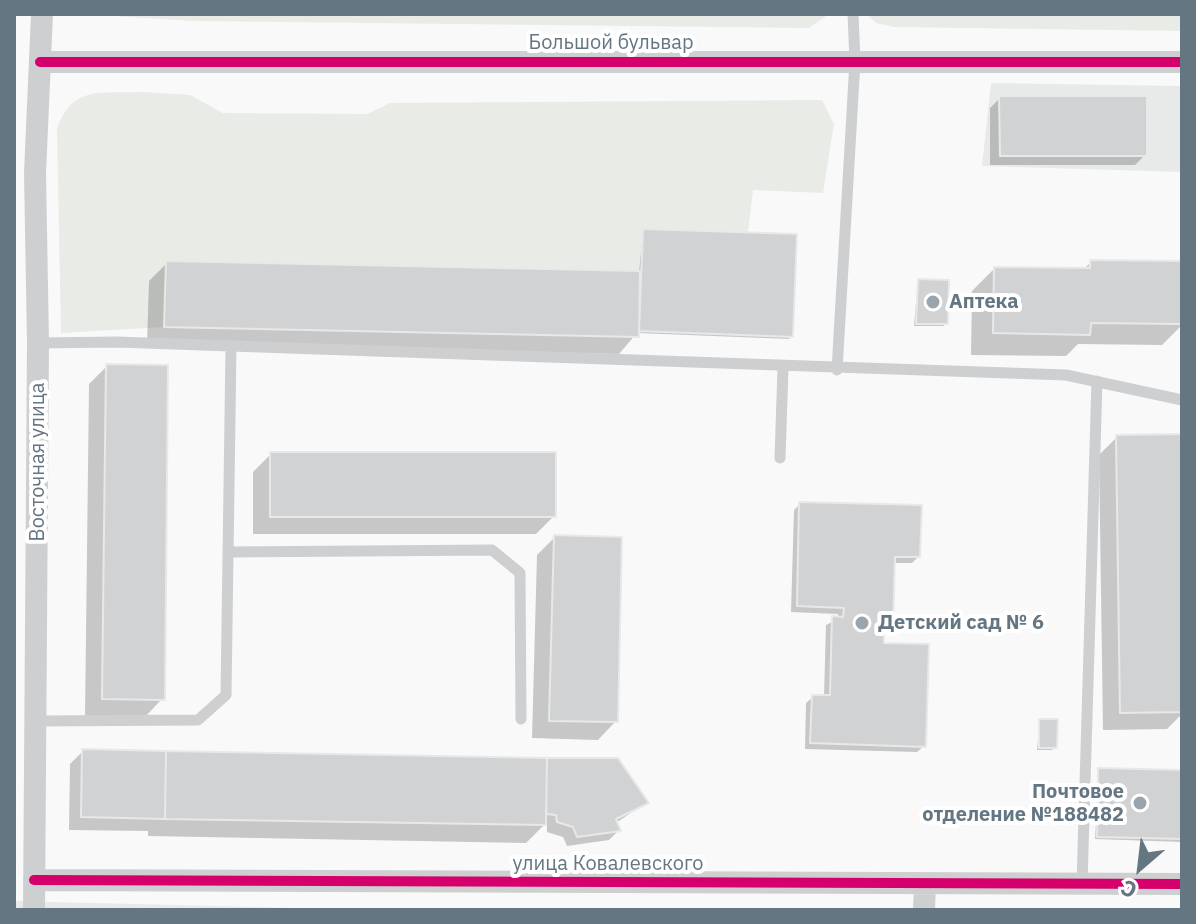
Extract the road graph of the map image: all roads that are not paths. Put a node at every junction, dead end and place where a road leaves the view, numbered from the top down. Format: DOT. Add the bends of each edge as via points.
graph roads {
  1 [pos="42,14"];
  2 [pos="853,14"];
  3 [pos="855,61"];
  4 [pos="40,62"];
  5 [pos="1182,62"];
  6 [pos="38,343"];
  7 [pos="231,347"];
  8 [pos="783,368"];
  9 [pos="837,370"];
  10 [pos="1097,381"];
  11 [pos="1182,400"];
  12 [pos="780,458"];
  13 [pos="228,552"];
  14 [pos="521,719"];
  15 [pos="37,721"];
  16 [pos="34,880"];
  17 [pos="925,884"];
  18 [pos="1082,884"];
  19 [pos="1182,884"];
  20 [pos="34,910"];
  21 [pos="924,910"];
  1 -- 4 [label="street, Восточная улица"];
  2 -- 3 [label="lane"];
  3 -- 4 [label="street, Большой бульвар"];
  3 -- 5 [label="street, Большой бульвар"];
  3 -- 9 [label="lane"];
  4 -- 6 [label="street, Восточная улица" via="35,173"];
  6 -- 7 [label="lane"];
  6 -- 15 [label="street, Восточная улица"];
  7 -- 8 [label="lane"];
  7 -- 13 [label="lane"];
  8 -- 9 [label="lane"];
  8 -- 12 [label="lane"];
  9 -- 10 [label="lane" via="1066,375"];
  10 -- 11 [label="lane"];
  10 -- 18 [label="lane"];
  13 -- 14 [label="lane" via="492,550 520,573"];
  13 -- 15 [label="lane" via="226,695 198,720"];
  15 -- 16 [label="street, Восточная улица"];
  16 -- 17 [label="street, улица Ковалевского"];
  16 -- 20 [label="street, Восточная улица"];
  17 -- 18 [label="street, улица Ковалевского"];
  17 -- 21 [label="street"];
  18 -- 19 [label="street, улица Ковалевского"];
}
